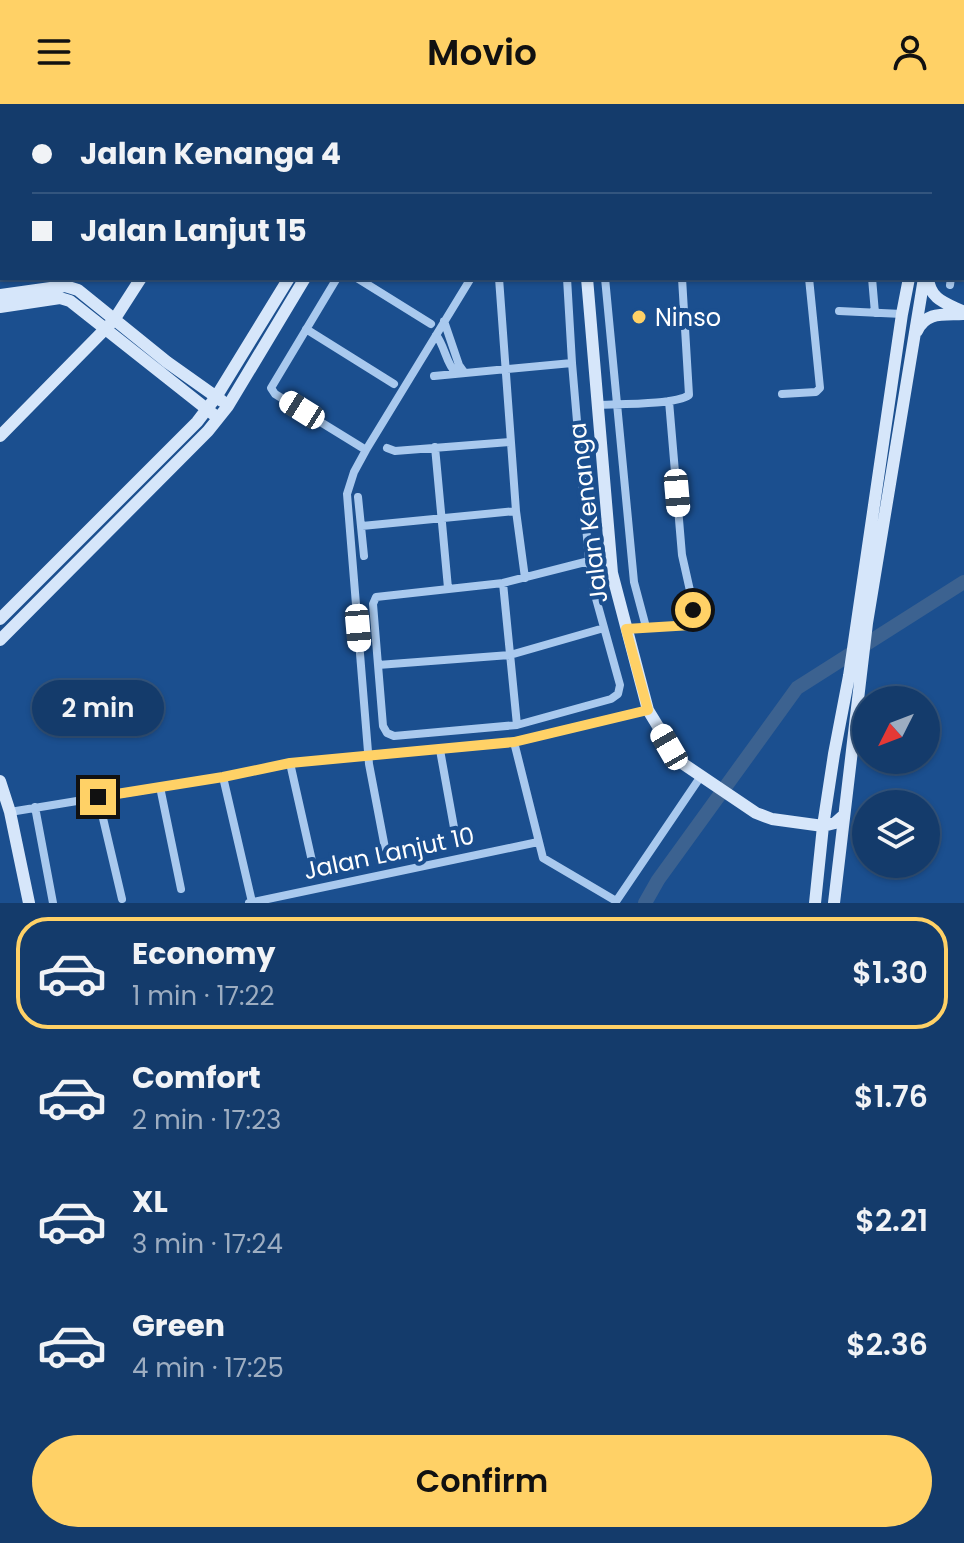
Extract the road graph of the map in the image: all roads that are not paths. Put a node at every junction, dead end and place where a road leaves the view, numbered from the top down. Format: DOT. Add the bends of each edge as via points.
graph roads {
  1 [pos="140,280"];
  2 [pos="288,280"];
  3 [pos="304,280"];
  4 [pos="336,280"];
  5 [pos="360,280"];
  6 [pos="470,280"];
  7 [pos="499,280"];
  8 [pos="567,280"];
  9 [pos="587,280"];
  10 [pos="605,280"];
  11 [pos="682,280"];
  12 [pos="809,280"];
  13 [pos="872,280"];
  14 [pos="909,280"];
  15 [pos="925,280"];
  16 [pos="927,280"];
  17 [pos="0,295"];
  18 [pos="906,298"];
  19 [pos="919,302"];
  20 [pos="0,307"];
  21 [pos="839,311"];
  22 [pos="875,313"];
  23 [pos="964,313"];
  24 [pos="902,314"];
  25 [pos="444,320"];
  26 [pos="110,324"];
  27 [pos="431,324"];
  28 [pos="306,329"];
  29 [pos="436,335"];
  30 [pos="913,342"];
  31 [pos="572,363"];
  32 [pos="504,371"];
  33 [pos="460,372"];
  34 [pos="434,376"];
  35 [pos="394,384"];
  36 [pos="782,394"];
  37 [pos="216,397"];
  38 [pos="669,401"];
  39 [pos="617,404"];
  40 [pos="597,405"];
  41 [pos="228,406"];
  42 [pos="207,409"];
  43 [pos="218,418"];
  44 [pos="0,436"];
  45 [pos="510,442"];
  46 [pos="435,447"];
  47 [pos="387,448"];
  48 [pos="366,450"];
  49 [pos="358,497"];
  50 [pos="516,511"];
  51 [pos="441,517"];
  52 [pos="362,526"];
  53 [pos="364,556"];
  54 [pos="589,561"];
  55 [pos="525,578"];
  56 [pos="503,583"];
  57 [pos="448,588"];
  58 [pos="0,619"];
  59 [pos="861,626"];
  60 [pos="646,627"];
  61 [pos="604,628"];
  62 [pos="626,629"];
  63 [pos="0,640"];
  64 [pos="510,655"];
  65 [pos="378,665"];
  66 [pos="855,673"];
  67 [pos="648,710"];
  68 [pos="517,725"];
  69 [pos="514,742"];
  70 [pos="440,750"];
  71 [pos="368,755"];
  72 [pos="290,763"];
  73 [pos="223,777"];
  74 [pos="706,780"];
  75 [pos="0,781"];
  76 [pos="160,787"];
  77 [pos="98,797"];
  78 [pos="827,803"];
  79 [pos="35,807"];
  80 [pos="10,812"];
  81 [pos="844,815"];
  82 [pos="794,823"];
  83 [pos="823,826"];
  84 [pos="455,833"];
  85 [pos="841,840"];
  86 [pos="538,842"];
  87 [pos="385,848"];
  88 [pos="820,852"];
  89 [pos="312,861"];
  90 [pos="181,889"];
  91 [pos="122,899"];
  92 [pos="616,902"];
  93 [pos="29,903"];
  94 [pos="53,903"];
  95 [pos="250,903"];
  96 [pos="815,903"];
  97 [pos="834,903"];
  1 -- 26 [label="main road"];
  2 -- 37 [label="main road"];
  3 -- 41 [label="main road"];
  4 -- 28 [label="street"];
  5 -- 27 [label="street"];
  6 -- 25 [label="street"];
  7 -- 32 [label="street"];
  8 -- 31 [label="street"];
  9 -- 40 [label="main road, Jalan Kenanga"];
  10 -- 39 [label="street"];
  11 -- 38 [label="street" via="690,391 687,397"];
  12 -- 36 [label="street" via="820,388"];
  13 -- 22 [label="street"];
  14 -- 18 [label="main road"];
  15 -- 19 [label="main road"];
  16 -- 23 [label="main road" via="933,294"];
  17 -- 26 [label="main road" via="65,286 78,290"];
  18 -- 19 [label="main road"];
  18 -- 24 [label="main road"];
  19 -- 23 [label="main road"];
  19 -- 30 [label="main road"];
  20 -- 26 [label="main road" via="60,298"];
  21 -- 22 [label="street"];
  22 -- 24 [label="street"];
  23 -- 30 [label="main road" via="928,317"];
  24 -- 59 [label="main road"];
  25 -- 29 [label="street"];
  25 -- 33 [label="street"];
  26 -- 37 [label="main road"];
  26 -- 42 [label="main road"];
  26 -- 44 [label="main road"];
  28 -- 35 [label="street"];
  28 -- 48 [label="street" via="272,390"];
  29 -- 33 [label="street" via="452,369"];
  29 -- 48 [label="street"];
  30 -- 59 [label="main road"];
  31 -- 32 [label="street"];
  31 -- 54 [label="street"];
  32 -- 33 [label="street"];
  32 -- 45 [label="street"];
  33 -- 34 [label="street"];
  37 -- 41 [label="main road"];
  37 -- 42 [label="main road"];
  38 -- 39 [label="street"];
  38 -- 60 [label="street" via="692,625"];
  39 -- 40 [label="street"];
  39 -- 60 [label="street" via="634,582"];
  40 -- 62 [label="main road, Jalan Kenanga" via="611,561"];
  41 -- 43 [label="main road"];
  42 -- 43 [label="main road"];
  42 -- 58 [label="main road"];
  43 -- 63 [label="main road"];
  45 -- 46 [label="street"];
  45 -- 50 [label="street"];
  46 -- 47 [label="street"];
  46 -- 51 [label="street"];
  48 -- 71 [label="street" via="347,494"];
  49 -- 52 [label="street"];
  50 -- 51 [label="street"];
  50 -- 55 [label="street"];
  51 -- 52 [label="street"];
  51 -- 57 [label="street"];
  52 -- 53 [label="street"];
  54 -- 55 [label="street"];
  54 -- 61 [label="street"];
  55 -- 56 [label="street"];
  56 -- 57 [label="street"];
  56 -- 64 [label="street"];
  57 -- 65 [label="street" via="378,596 373,602"];
  59 -- 66 [label="main road"];
  60 -- 62 [label="street"];
  61 -- 64 [label="street"];
  61 -- 68 [label="street" via="618,694"];
  62 -- 67 [label="main road, Jalan Kenanga"];
  64 -- 65 [label="street"];
  64 -- 68 [label="street"];
  65 -- 68 [label="street" via="383,726 392,736"];
  66 -- 78 [label="main road"];
  66 -- 81 [label="main road"];
  67 -- 69 [label="street"];
  67 -- 74 [label="main road, Jalan Kenanga" via="675,755"];
  69 -- 70 [label="street"];
  69 -- 86 [label="street"];
  70 -- 71 [label="street"];
  70 -- 84 [label="street"];
  71 -- 72 [label="street"];
  71 -- 87 [label="street"];
  72 -- 73 [label="street"];
  72 -- 89 [label="street"];
  73 -- 76 [label="street"];
  73 -- 95 [label="street"];
  74 -- 82 [label="main road, Jalan Kenanga" via="748,809"];
  74 -- 92 [label="street"];
  75 -- 80 [label="main road"];
  76 -- 77 [label="street"];
  76 -- 90 [label="street"];
  77 -- 79 [label="street"];
  77 -- 91 [label="street"];
  78 -- 82 [label="main road" via="816,818"];
  78 -- 83 [label="main road"];
  79 -- 80 [label="street"];
  79 -- 94 [label="street"];
  80 -- 93 [label="main road"];
  81 -- 83 [label="main road"];
  81 -- 85 [label="main road"];
  82 -- 83 [label="main road, Jalan Kenanga"];
  82 -- 88 [label="main road" via="812,831"];
  83 -- 85 [label="main road"];
  83 -- 88 [label="main road"];
  85 -- 97 [label="main road"];
  86 -- 92 [label="street" via="547,862"];
  86 -- 95 [label="street, Jalan Lanjut 10"];
  88 -- 96 [label="main road"];
}
